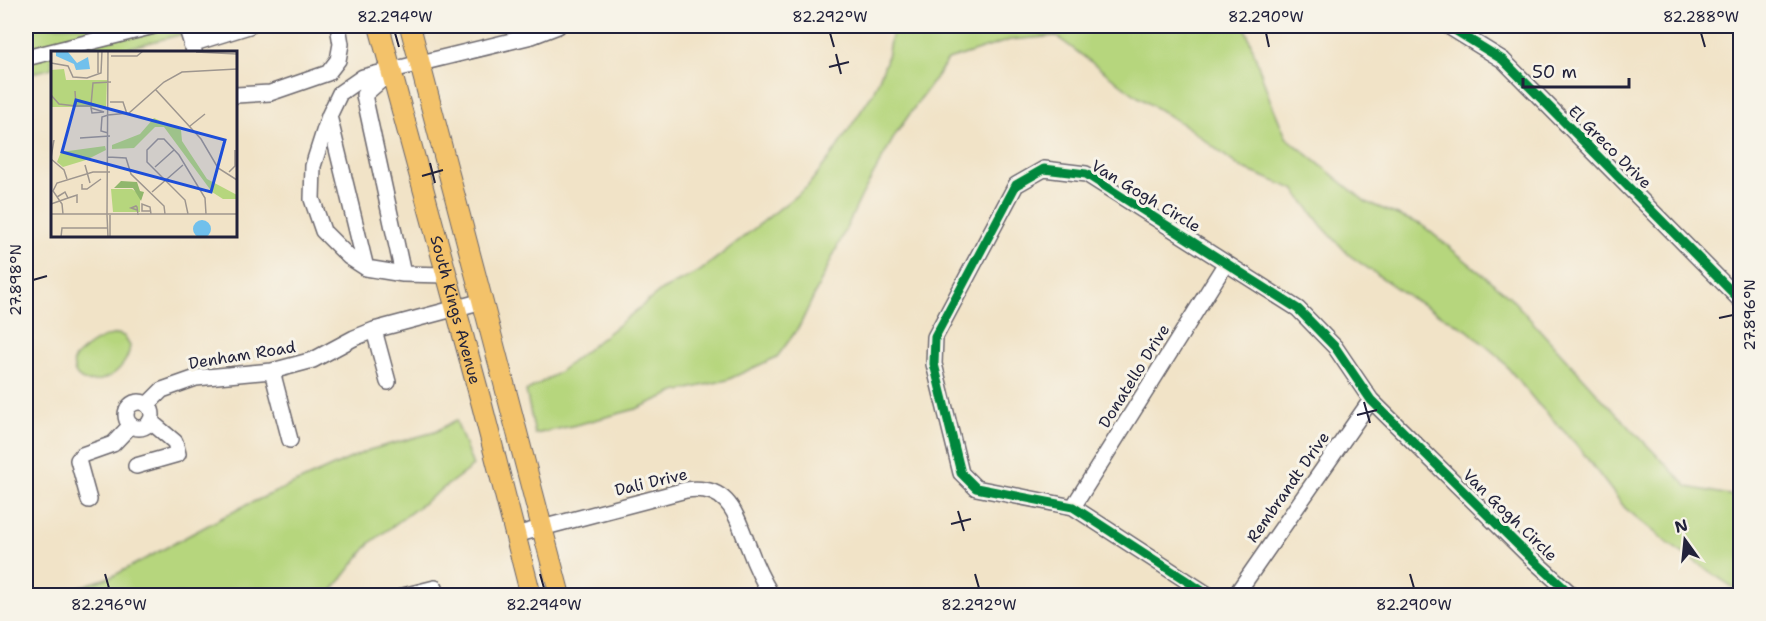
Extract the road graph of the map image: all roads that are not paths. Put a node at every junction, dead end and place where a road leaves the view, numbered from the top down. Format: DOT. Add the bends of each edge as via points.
graph roads {
  1 [pos="154,26"];
  2 [pos="186,26"];
  3 [pos="249,26"];
  4 [pos="338,26"];
  5 [pos="379,26"];
  6 [pos="410,26"];
  7 [pos="558,26"];
  8 [pos="1448,26"];
  9 [pos="192,48"];
  10 [pos="54,51"];
  11 [pos="51,52"];
  12 [pos="26,58"];
  13 [pos="420,64"];
  14 [pos="390,72"];
  15 [pos="237,95"];
  16 [pos="329,116"];
  17 [pos="1226,263"];
  18 [pos="366,268"];
  19 [pos="403,274"];
  20 [pos="446,274"];
  21 [pos="1740,300"];
  22 [pos="483,301"];
  23 [pos="455,308"];
  24 [pos="374,330"];
  25 [pos="272,370"];
  26 [pos="388,382"];
  27 [pos="1371,400"];
  28 [pos="147,405"];
  29 [pos="150,421"];
  30 [pos="131,425"];
  31 [pos="290,440"];
  32 [pos="136,466"];
  33 [pos="89,500"];
  34 [pos="1073,507"];
  35 [pos="542,528"];
  36 [pos="515,535"];
  37 [pos="403,596"];
  38 [pos="437,596"];
  39 [pos="531,596"];
  40 [pos="560,596"];
  41 [pos="772,596"];
  42 [pos="1210,596"];
  43 [pos="1235,596"];
  44 [pos="1573,596"];
  1 -- 10 [label="street"];
  2 -- 9 [label="street"];
  3 -- 9 [label="street"];
  4 -- 15 [label="street" via="338,60 328,73 270,93"];
  5 -- 14 [label="main road, South Kings Avenue"];
  6 -- 13 [label="main road, South Kings Avenue"];
  7 -- 13 [label="street"];
  8 -- 21 [label="street, El Greco Drive" via="1503,60"];
  11 -- 12 [label="street"];
  13 -- 14 [label="street"];
  13 -- 22 [label="main road, South Kings Avenue"];
  14 -- 16 [label="street" via="363,77 340,93"];
  14 -- 19 [label="street" via="364,95"];
  14 -- 20 [label="main road, South Kings Avenue"];
  16 -- 18 [label="street"];
  16 -- 18 [label="street" via="313,166 312,199 323,231"];
  17 -- 27 [label="street, Van Gogh Circle" via="1298,309 1335,347"];
  17 -- 34 [label="street, Donatello Drive"];
  17 -- 34 [label="street, Van Gogh Circle" via="1086,174 1044,169 1016,185 935,337 934,364 961,473 976,488"];
  18 -- 19 [label="street"];
  19 -- 20 [label="street"];
  20 -- 23 [label="main road, South Kings Avenue"];
  22 -- 23 [label="street, Denham Road"];
  22 -- 35 [label="main road, South Kings Avenue"];
  23 -- 24 [label="street, Denham Road"];
  23 -- 36 [label="main road, South Kings Avenue"];
  24 -- 25 [label="street, Denham Road" via="313,360"];
  24 -- 26 [label="street"];
  25 -- 28 [label="street, Denham Road" via="196,378 162,390"];
  25 -- 31 [label="street"];
  27 -- 43 [label="street, Rembrandt Drive"];
  27 -- 44 [label="street, Van Gogh Circle"];
  28 -- 29 [label="street"];
  28 -- 30 [label="street, Denham Road" via="138,402 128,408 126,417"];
  29 -- 30 [label="street" via="142,427"];
  29 -- 32 [label="street" via="175,442 178,454"];
  30 -- 33 [label="street" via="113,444 78,460"];
  34 -- 42 [label="street, Van Gogh Circle"];
  35 -- 36 [label="street, Dali Drive"];
  35 -- 40 [label="main road, South Kings Avenue"];
  35 -- 41 [label="street, Dali Drive" via="686,490 707,491 735,511"];
  36 -- 39 [label="main road, South Kings Avenue"];
  37 -- 38 [label="street" via="435,588"];
}
